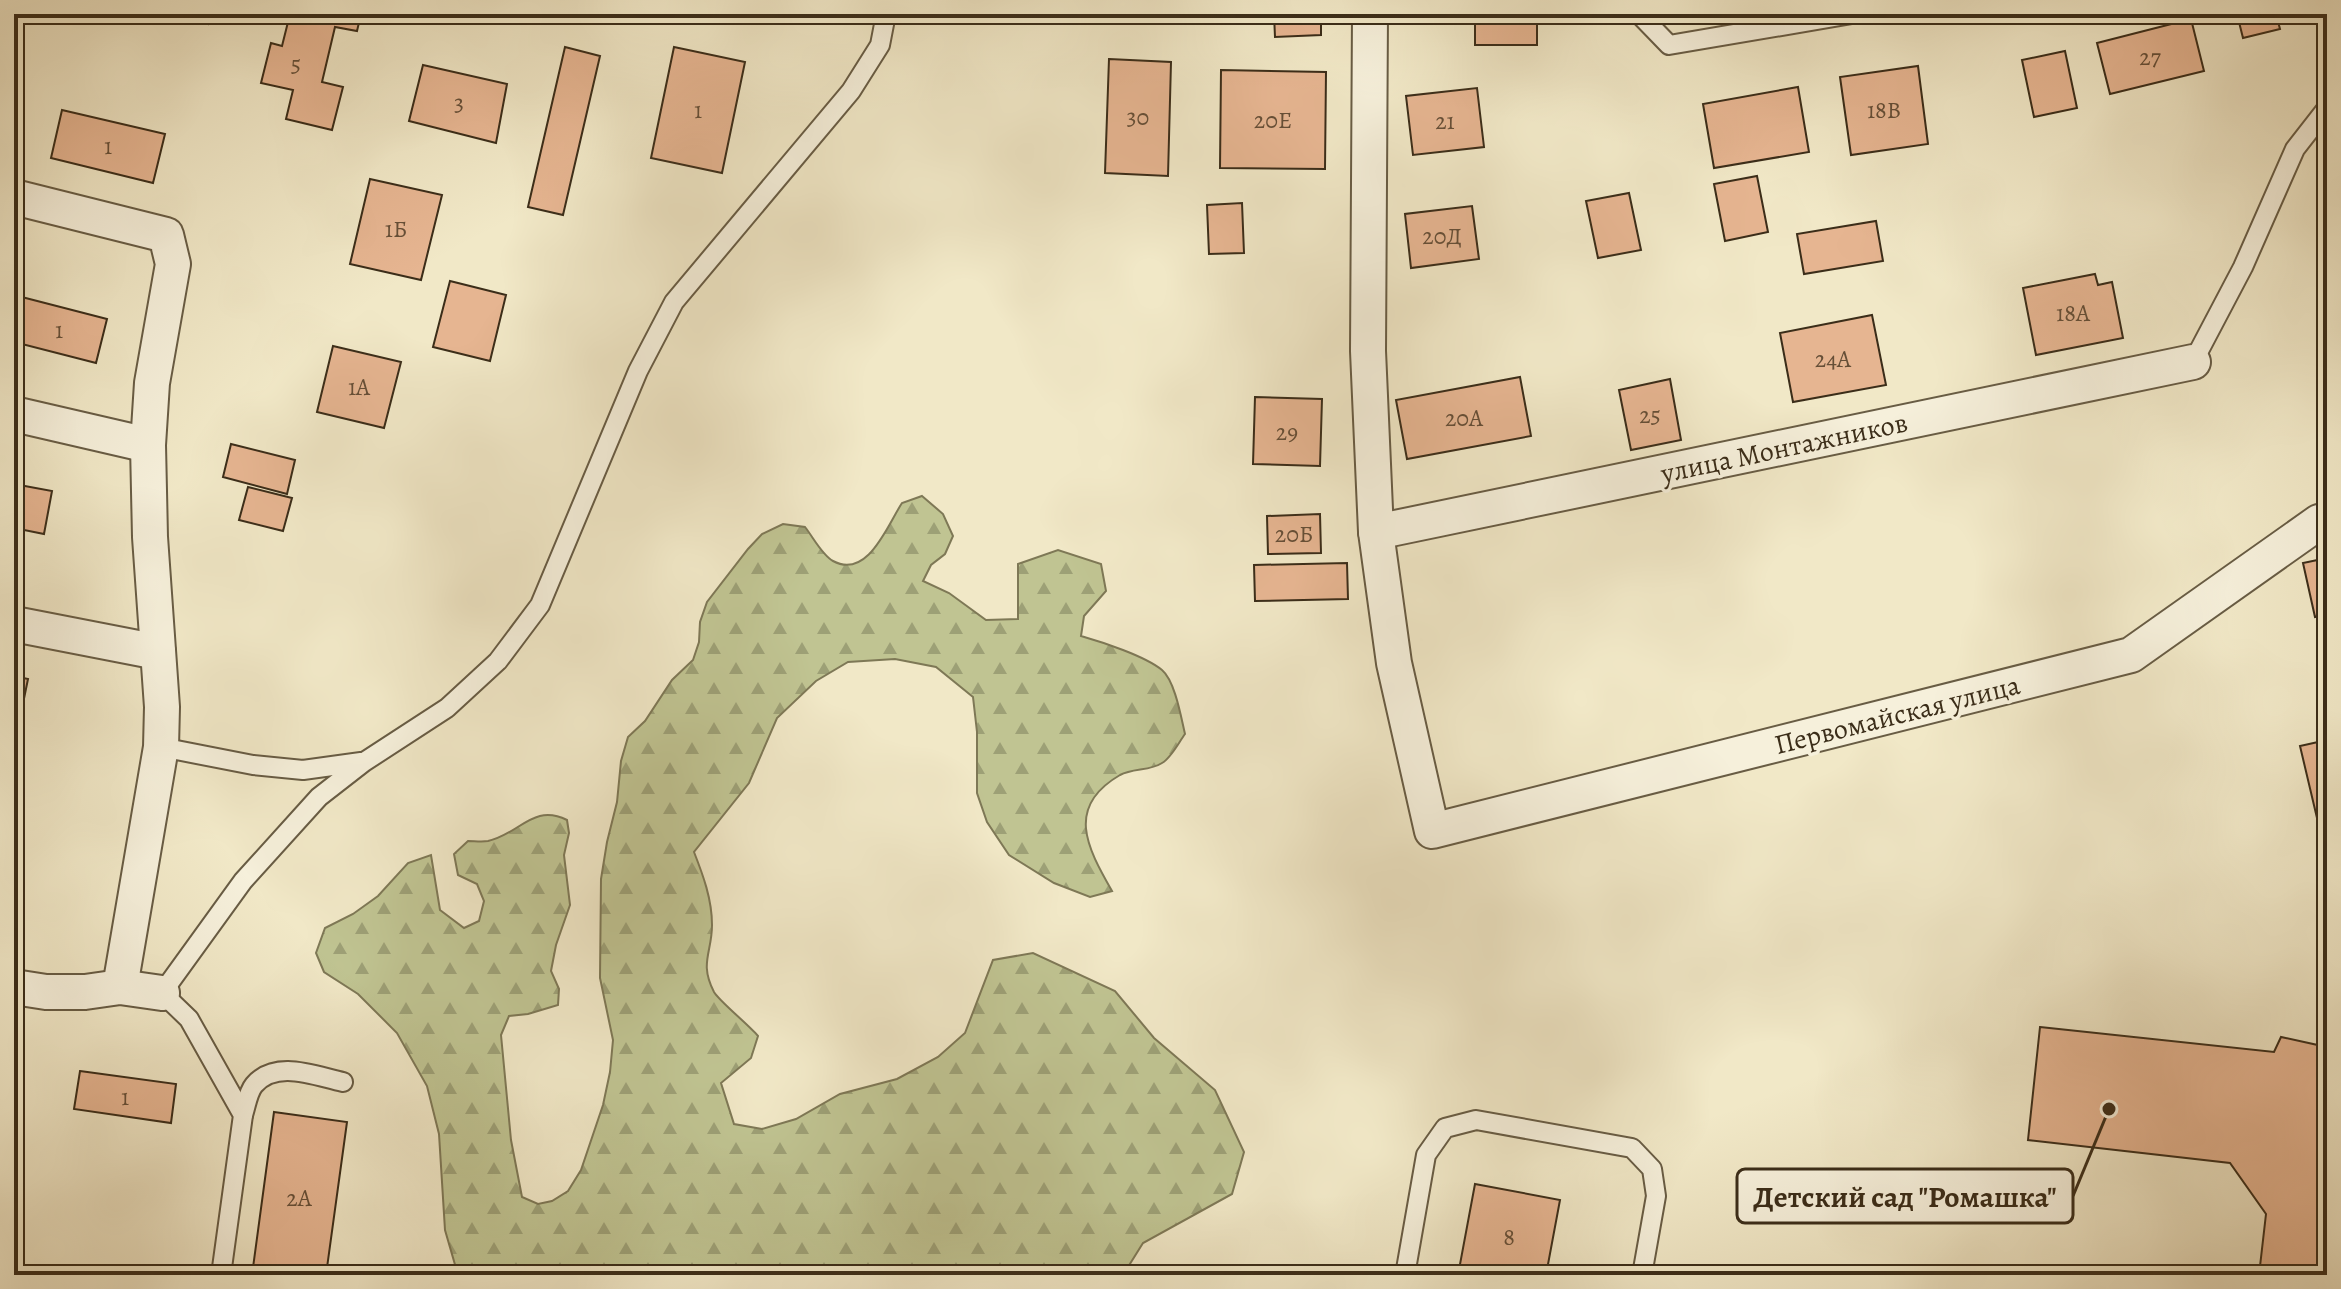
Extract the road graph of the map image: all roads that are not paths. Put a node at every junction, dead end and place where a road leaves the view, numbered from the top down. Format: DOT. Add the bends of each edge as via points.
graph roads {
  1 [pos="886,14"];
  2 [pos="1370,14"];
  3 [pos="1639,14"];
  4 [pos="1852,14"];
  5 [pos="2327,108"];
  6 [pos="14,197"];
  7 [pos="2193,362"];
  8 [pos="14,414"];
  9 [pos="148,445"];
  10 [pos="2327,520"];
  11 [pos="1376,532"];
  12 [pos="14,624"];
  13 [pos="158,652"];
  14 [pos="161,747"];
  15 [pos="364,762"];
  16 [pos="14,987"];
  17 [pos="120,987"];
  18 [pos="162,993"];
  19 [pos="343,1082"];
  20 [pos="243,1115"];
  21 [pos="221,1275"];
  22 [pos="1405,1275"];
  23 [pos="1642,1275"];
  1 -- 15 [label="lane" via="880,45 851,91 674,302 638,371 540,605 498,661 447,708"];
  2 -- 11 [label="street" via="1368,351"];
  3 -- 4 [label="lane" via="1669,45"];
  5 -- 7 [label="lane" via="2295,149 2243,267"];
  6 -- 9 [label="street" via="166,235 173,264 152,383"];
  7 -- 11 [label="street, улица Монтажников"];
  8 -- 9 [label="street"];
  9 -- 13 [label="street"];
  10 -- 11 [label="street, Первомайская улица" via="2131,655 1432,831 1394,663"];
  12 -- 13 [label="street"];
  13 -- 14 [label="street"];
  14 -- 15 [label="lane" via="303,770"];
  14 -- 17 [label="street"];
  15 -- 18 [label="lane" via="319,797 243,881"];
  16 -- 17 [label="street" via="85,992"];
  17 -- 18 [label="street"];
  18 -- 20 [label="lane" via="189,1019"];
  19 -- 20 [label="lane" via="290,1070 268,1073 252,1087"];
  20 -- 21 [label="lane"];
  22 -- 23 [label="lane" via="1426,1155 1445,1128 1476,1120 1632,1148 1652,1169 1656,1196"];
}
